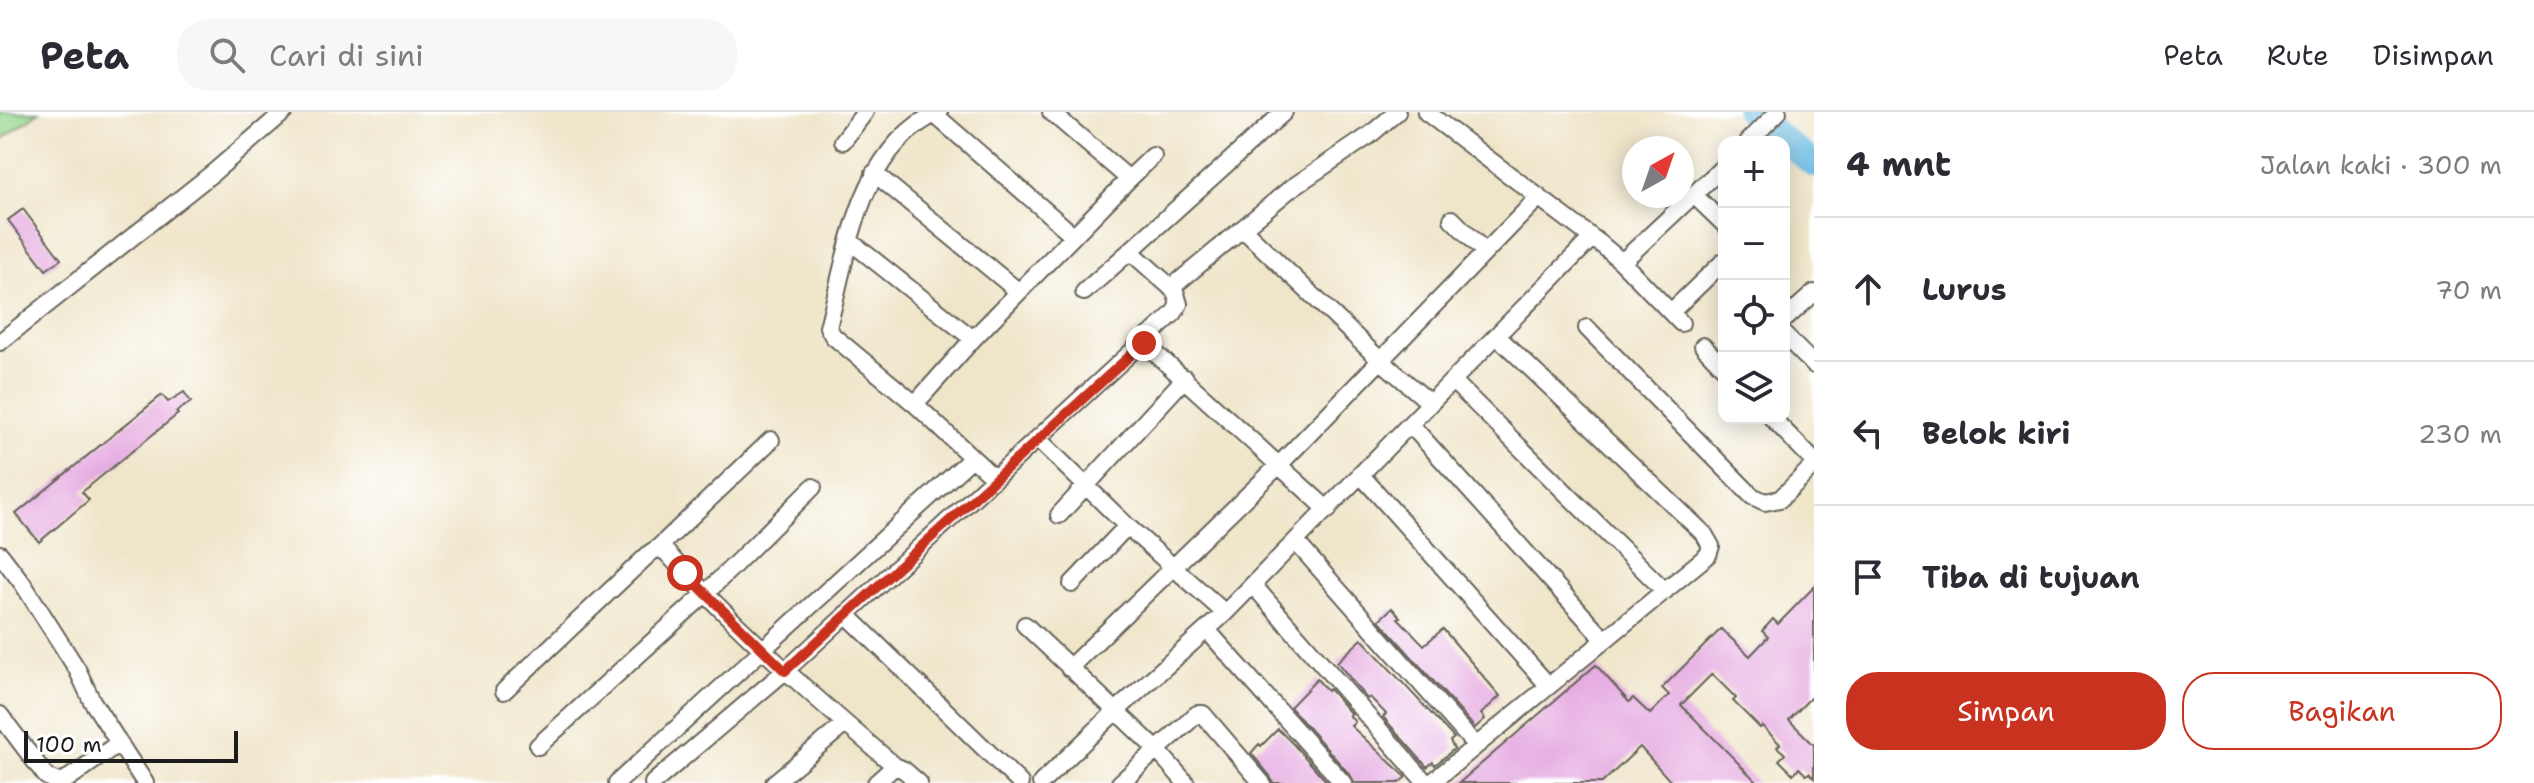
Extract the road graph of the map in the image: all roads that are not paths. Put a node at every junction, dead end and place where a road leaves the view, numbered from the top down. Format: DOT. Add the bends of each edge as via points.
graph roads {
  1 [pos="284,112"];
  2 [pos="865,112"];
  3 [pos="1051,112"];
  4 [pos="1397,112"];
  5 [pos="1426,112"];
  6 [pos="936,113"];
  7 [pos="1776,115"];
  8 [pos="1274,116"];
  9 [pos="1754,136"];
  10 [pos="843,141"];
  11 [pos="1153,156"];
  12 [pos="1718,172"];
  13 [pos="874,173"];
  14 [pos="1129,179"];
  15 [pos="1694,195"];
  16 [pos="1539,197"];
  17 [pos="1680,208"];
  18 [pos="1718,218"];
  19 [pos="1452,219"];
  20 [pos="1243,229"];
  21 [pos="1073,235"];
  22 [pos="1592,238"];
  23 [pos="851,242"];
  24 [pos="1130,251"];
  25 [pos="1484,251"];
  26 [pos="1622,262"];
  27 [pos="1718,268"];
  28 [pos="1171,288"];
  29 [pos="1019,292"];
  30 [pos="1084,292"];
  31 [pos="1814,293"];
  32 [pos="1790,315"];
  33 [pos="1587,328"];
  34 [pos="1497,336"];
  35 [pos="973,339"];
  36 [pos="1790,341"];
  37 [pos="0,342"];
  38 [pos="1144,343"];
  39 [pos="1703,346"];
  40 [pos="1379,359"];
  41 [pos="1718,362"];
  42 [pos="1814,365"];
  43 [pos="1185,378"];
  44 [pos="1453,381"];
  45 [pos="1430,403"];
  46 [pos="915,404"];
  47 [pos="1410,424"];
  48 [pos="1778,424"];
  49 [pos="1038,439"];
  50 [pos="771,440"];
  51 [pos="972,458"];
  52 [pos="1814,463"];
  53 [pos="1278,466"];
  54 [pos="1360,474"];
  55 [pos="994,478"];
  56 [pos="813,487"];
  57 [pos="1085,487"];
  58 [pos="1328,510"];
  59 [pos="1059,515"];
  60 [pos="1127,526"];
  61 [pos="1296,542"];
  62 [pos="658,548"];
  63 [pos="0,554"];
  64 [pos="1175,568"];
  65 [pos="1072,584"];
  66 [pos="1253,585"];
  67 [pos="1665,591"];
  68 [pos="705,594"];
  69 [pos="1225,613"];
  70 [pos="846,614"];
  71 [pos="1025,625"];
  72 [pos="1207,630"];
  73 [pos="1604,639"];
  74 [pos="763,651"];
  75 [pos="1069,668"];
  76 [pos="785,671"];
  77 [pos="1548,685"];
  78 [pos="504,691"];
  79 [pos="1116,711"];
  80 [pos="0,715"];
  81 [pos="845,724"];
  82 [pos="119,743"];
  83 [pos="538,746"];
  84 [pos="1476,746"];
  85 [pos="1156,749"];
  86 [pos="895,766"];
  87 [pos="145,783"];
  88 [pos="617,783"];
  89 [pos="653,783"];
  90 [pos="774,783"];
  91 [pos="876,783"];
  92 [pos="919,783"];
  93 [pos="1020,783"];
  94 [pos="1041,783"];
  95 [pos="1120,783"];
  96 [pos="1186,783"];
  97 [pos="1262,783"];
  98 [pos="1343,783"];
  99 [pos="1429,783"];
  1 -- 37 [label="street"];
  2 -- 10 [label="street"];
  3 -- 14 [label="street"];
  4 -- 20 [label="street"];
  5 -- 16 [label="street"];
  6 -- 13 [label="street" via="886,154"];
  6 -- 21 [label="street"];
  7 -- 9 [label="street"];
  8 -- 24 [label="street"];
  11 -- 14 [label="street"];
  12 -- 15 [label="street"];
  13 -- 23 [label="street"];
  13 -- 29 [label="street"];
  14 -- 21 [label="street"];
  15 -- 18 [label="street"];
  16 -- 22 [label="street"];
  16 -- 25 [label="street"];
  17 -- 26 [label="street"];
  19 -- 25 [label="street"];
  20 -- 28 [label="street"];
  20 -- 40 [label="street"];
  21 -- 29 [label="street"];
  22 -- 26 [label="street"];
  22 -- 34 [label="street"];
  23 -- 35 [label="street"];
  23 -- 46 [label="street" via="829,331"];
  24 -- 28 [label="street"];
  24 -- 30 [label="street"];
  25 -- 40 [label="street"];
  26 -- 27 [label="street" via="1676,317"];
  28 -- 38 [label="street" via="1179,297 1177,309"];
  29 -- 35 [label="street"];
  31 -- 32 [label="street"];
  33 -- 52 [label="street" via="1752,496 1765,502 1780,499"];
  34 -- 44 [label="street"];
  34 -- 67 [label="street" via="1704,534 1711,546 1708,555"];
  35 -- 46 [label="street"];
  36 -- 42 [label="street"];
  38 -- 43 [label="street"];
  38 -- 49 [label="street"];
  39 -- 41 [label="street"];
  40 -- 45 [label="street"];
  40 -- 53 [label="street"];
  43 -- 53 [label="street"];
  43 -- 57 [label="street"];
  44 -- 45 [label="street"];
  44 -- 67 [label="street"];
  45 -- 47 [label="street"];
  46 -- 51 [label="street"];
  47 -- 54 [label="street"];
  47 -- 73 [label="street"];
  48 -- 52 [label="street"];
  49 -- 55 [label="street"];
  49 -- 57 [label="street"];
  50 -- 62 [label="street"];
  51 -- 55 [label="street"];
  51 -- 74 [label="street"];
  53 -- 58 [label="street"];
  53 -- 64 [label="street"];
  54 -- 58 [label="street"];
  54 -- 77 [label="street"];
  55 -- 70 [label="street"];
  56 -- 68 [label="street"];
  57 -- 59 [label="street"];
  57 -- 60 [label="street"];
  58 -- 61 [label="street"];
  60 -- 64 [label="street"];
  60 -- 65 [label="street"];
  61 -- 66 [label="street"];
  61 -- 84 [label="street"];
  62 -- 68 [label="street"];
  62 -- 78 [label="street"];
  63 -- 82 [label="street"];
  64 -- 69 [label="street"];
  64 -- 75 [label="street"];
  66 -- 69 [label="street"];
  66 -- 99 [label="street"];
  67 -- 73 [label="street"];
  68 -- 74 [label="street"];
  68 -- 83 [label="street"];
  69 -- 72 [label="street"];
  70 -- 76 [label="street"];
  70 -- 93 [label="street"];
  71 -- 75 [label="street"];
  72 -- 79 [label="street"];
  72 -- 98 [label="street"];
  73 -- 77 [label="street"];
  74 -- 76 [label="street"];
  74 -- 88 [label="street"];
  75 -- 79 [label="street"];
  76 -- 81 [label="street"];
  76 -- 89 [label="street"];
  77 -- 84 [label="street"];
  79 -- 85 [label="street"];
  79 -- 94 [label="street"];
  80 -- 82 [label="street" via="54,781 69,778"];
  81 -- 86 [label="street"];
  81 -- 90 [label="street"];
  82 -- 87 [label="street"];
  84 -- 99 [label="street"];
  85 -- 95 [label="street"];
  85 -- 96 [label="street"];
  85 -- 97 [label="street" via="1192,717 1203,714"];
  86 -- 91 [label="street"];
  86 -- 92 [label="street"];
}
